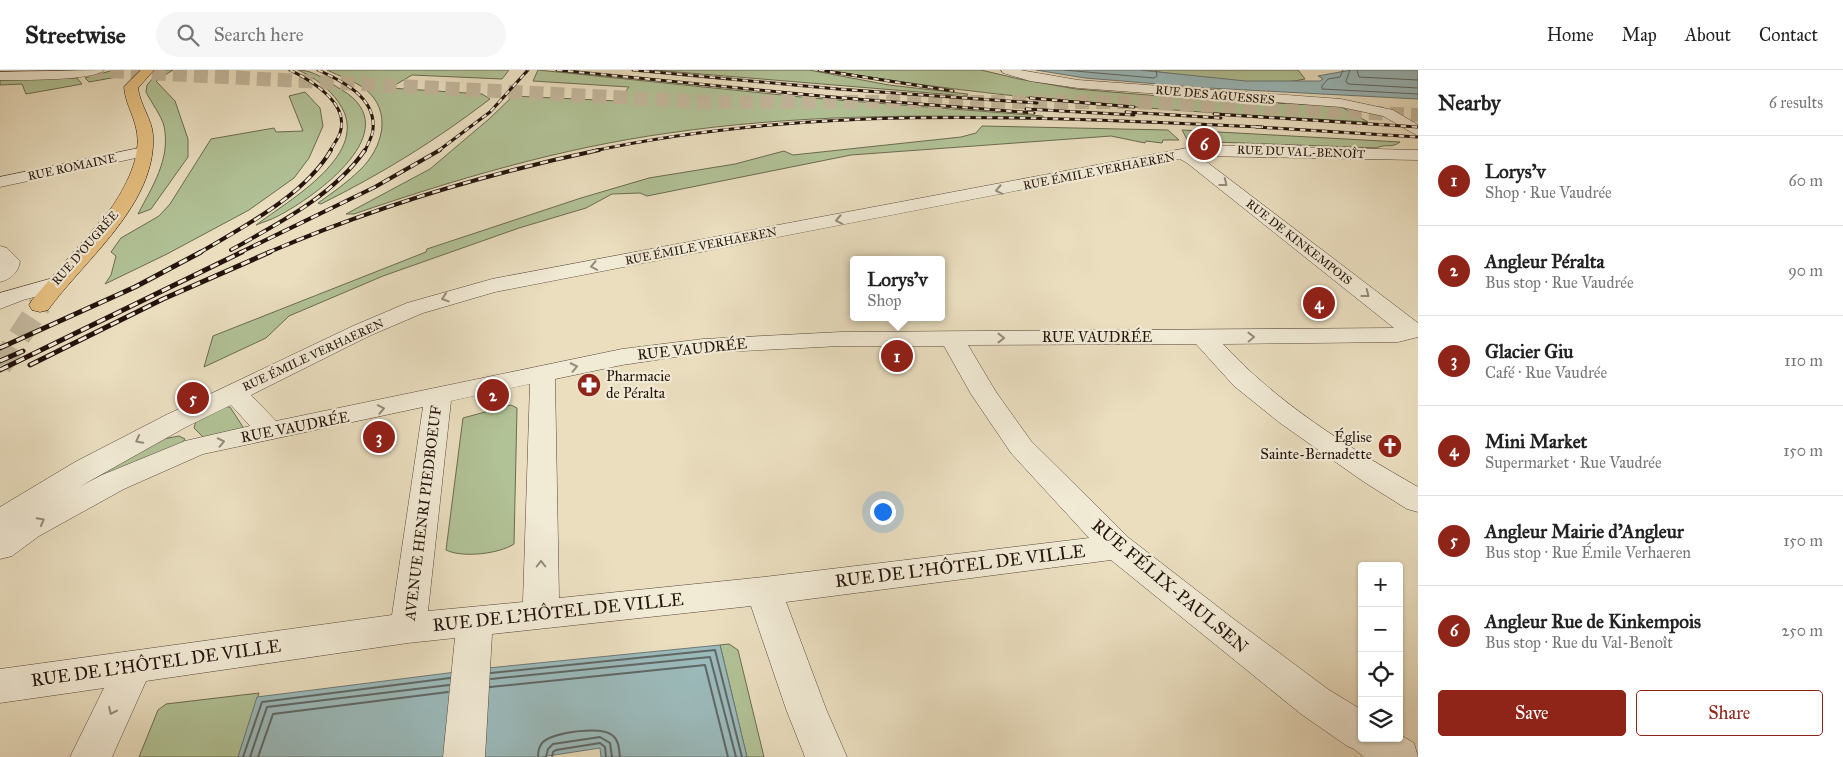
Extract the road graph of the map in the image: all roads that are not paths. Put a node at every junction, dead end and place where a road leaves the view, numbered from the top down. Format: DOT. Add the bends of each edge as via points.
graph roads {
  1 [pos="98,70"];
  2 [pos="1007,70"];
  3 [pos="141,73"];
  4 [pos="0,76"];
  5 [pos="1418,131"];
  6 [pos="144,152"];
  7 [pos="1184,155"];
  8 [pos="1418,155"];
  9 [pos="0,182"];
  10 [pos="0,252"];
  11 [pos="0,276"];
  12 [pos="53,285"];
  13 [pos="0,302"];
  14 [pos="40,305"];
  15 [pos="1415,330"];
  16 [pos="1202,336"];
  17 [pos="952,339"];
  18 [pos="540,375"];
  19 [pos="234,392"];
  20 [pos="438,398"];
  21 [pos="176,421"];
  22 [pos="270,431"];
  23 [pos="196,447"];
  24 [pos="41,496"];
  25 [pos="1418,501"];
  26 [pos="0,512"];
  27 [pos="0,522"];
  28 [pos="0,547"];
  29 [pos="1117,547"];
  30 [pos="764,591"];
  31 [pos="541,613"];
  32 [pos="475,620"];
  33 [pos="408,628"];
  34 [pos="132,667"];
  35 [pos="0,686"];
  36 [pos="1358,730"];
  37 [pos="1376,742"];
  38 [pos="91,757"];
  39 [pos="464,757"];
  40 [pos="826,757"];
  41 [pos="1399,757"];
  1 -- 4 [label="street" via="64,75"];
  2 -- 5 [label="street, RUE DES AGUESSES" via="1078,84 1341,103 1388,113"];
  3 -- 6 [label="main road, RUE D'OUGRÉE" via="131,92 145,133"];
  6 -- 9 [label="street, RUE ROMAINE"];
  6 -- 12 [label="main road, RUE D'OUGRÉE" via="142,171 110,223"];
  7 -- 8 [label="street, RUE DU VAL-BENOÎT" via="1213,149"];
  7 -- 15 [label="street, RUE DE KINKEMPOIS, one-way"];
  7 -- 19 [label="street, RUE ÉMILE VERHAEREN, one-way" via="492,286 415,308"];
  10 -- 11 [label="street" via="10,261"];
  12 -- 13 [label="street"];
  12 -- 14 [label="main road, RUE D'OUGRÉE"];
  16 -- 15 [label="street, RUE VAUDRÉE, one-way" via="1398,335"];
  17 -- 16 [label="street, RUE VAUDRÉE, one-way"];
  16 -- 25 [label="street" via="1256,391 1342,454"];
  18 -- 17 [label="street, RUE VAUDRÉE, one-way" via="622,357 703,346 841,339"];
  17 -- 29 [label="street, RUE FÉLIX-PAULSEN" via="984,394 1021,447"];
  18 -- 20 [label="street, RUE VAUDRÉE"];
  31 -- 18 [label="street, one-way" via="543,383"];
  19 -- 21 [label="street, RUE ÉMILE VERHAEREN"];
  19 -- 22 [label="street, RUE ÉMILE VERHAEREN"];
  22 -- 20 [label="street, RUE VAUDRÉE, one-way"];
  20 -- 33 [label="street, AVENUE HENRI PIEDBOEUF"];
  21 -- 23 [label="street" via="190,432"];
  21 -- 24 [label="street, RUE ÉMILE VERHAEREN, one-way"];
  23 -- 22 [label="street, RUE VAUDRÉE, one-way"];
  28 -- 23 [label="street, RUE VAUDRÉE, one-way" via="28,528 113,482"];
  24 -- 26 [label="street, RUE ÉMILE VERHAEREN"];
  24 -- 27 [label="street, RUE ÉMILE VERHAEREN"];
  29 -- 30 [label="street, RUE DE L'HÔTEL DE VILLE"];
  29 -- 36 [label="street, RUE FÉLIX-PAULSEN" via="1292,684"];
  30 -- 31 [label="street, RUE DE L'HÔTEL DE VILLE"];
  30 -- 40 [label="street"];
  31 -- 32 [label="street, RUE DE L'HÔTEL DE VILLE"];
  32 -- 33 [label="street, RUE DE L'HÔTEL DE VILLE"];
  32 -- 39 [label="street"];
  33 -- 34 [label="street, RUE DE L'HÔTEL DE VILLE"];
  34 -- 35 [label="street, RUE DE L'HÔTEL DE VILLE"];
  34 -- 38 [label="street, one-way"];
  37 -- 41 [label="street"];
}
